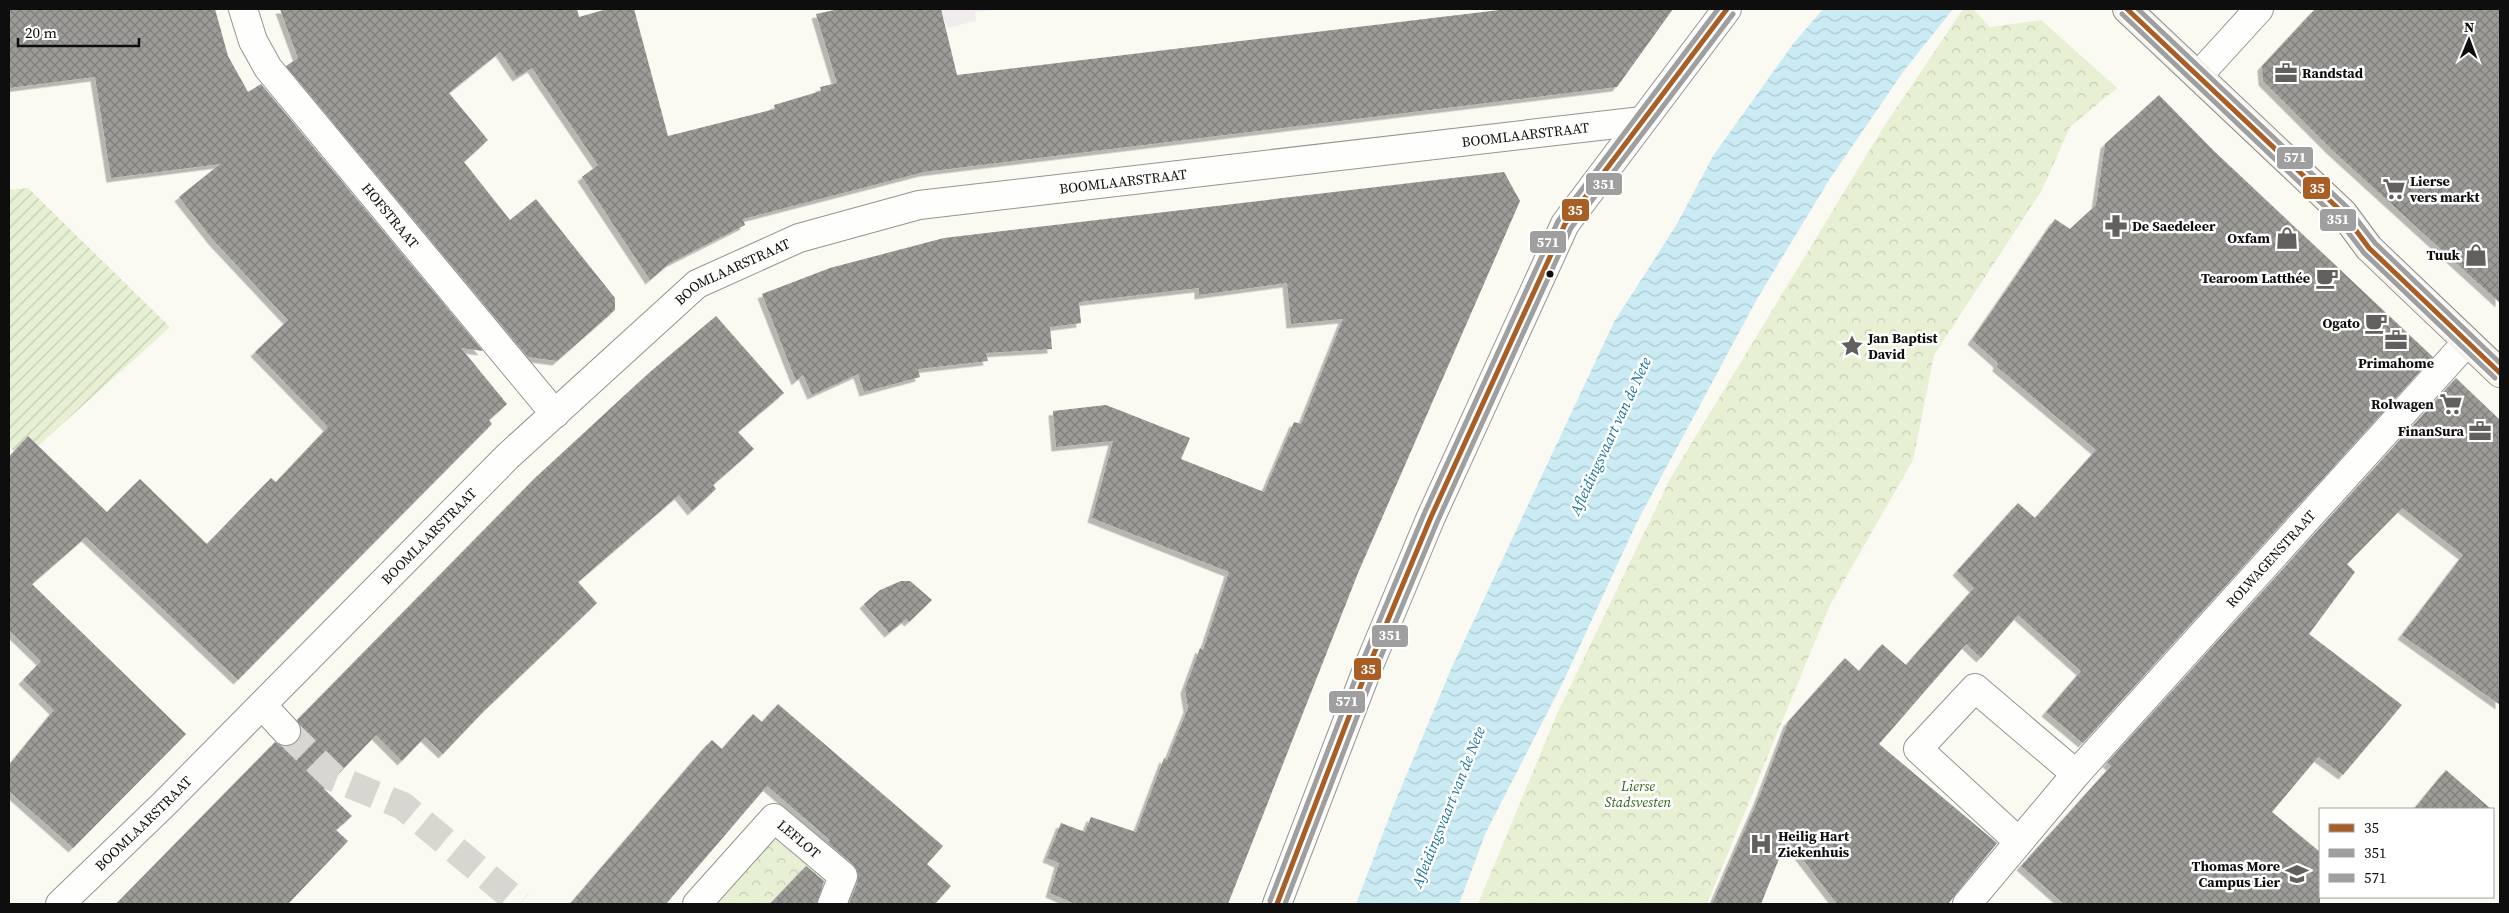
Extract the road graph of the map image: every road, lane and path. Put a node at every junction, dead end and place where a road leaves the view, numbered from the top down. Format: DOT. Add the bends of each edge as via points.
graph roads {
  1 [pos="243,9"];
  2 [pos="1726,9"];
  3 [pos="2126,9"];
  4 [pos="2259,9"];
  5 [pos="2198,76"];
  6 [pos="1642,121"];
  7 [pos="2467,342"];
  8 [pos="2500,373"];
  9 [pos="556,414"];
  10 [pos="262,705"];
  11 [pos="286,731"];
  12 [pos="2076,774"];
  13 [pos="2018,841"];
  14 [pos="60,904"];
  15 [pos="697,904"];
  16 [pos="832,904"];
  17 [pos="1277,904"];
  18 [pos="1966,904"];
  1 -- 9 [label="street, HOFSTRAAT" via="253,41 268,68"];
  2 -- 6 [label="street"];
  3 -- 5 [label="street"];
  4 -- 5 [label="street"];
  5 -- 7 [label="street" via="2343,213 2369,248"];
  6 -- 9 [label="street, BOOMLAARSTRAAT" via="919,205 808,235 697,284"];
  6 -- 17 [label="street" via="1565,224 1427,526 1365,675"];
  7 -- 8 [label="street"];
  7 -- 12 [label="street, ROLWAGENSTRAAT"];
  9 -- 10 [label="street, BOOMLAARSTRAAT" via="507,457"];
  10 -- 11 [label="street"];
  10 -- 14 [label="street, BOOMLAARSTRAAT"];
  12 -- 13 [label="street, ROLWAGENSTRAAT"];
  12 -- 13 [label="street" via="1974,688 1918,749"];
  13 -- 18 [label="street, ROLWAGENSTRAAT"];
  15 -- 16 [label="street, LEFLOT" via="774,818 843,876"];
}
